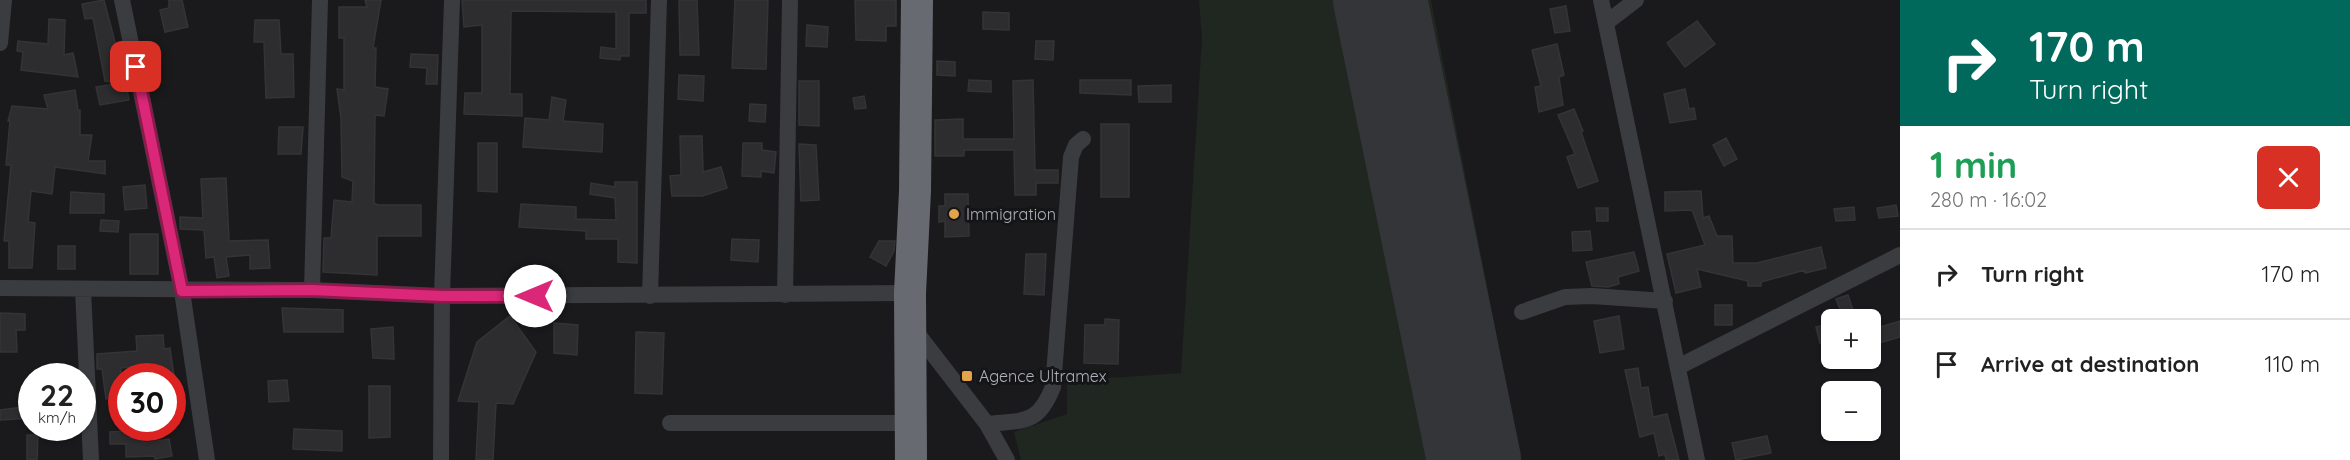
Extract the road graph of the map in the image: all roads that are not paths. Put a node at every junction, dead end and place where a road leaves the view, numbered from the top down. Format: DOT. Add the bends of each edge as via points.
graph roads {
  1 [pos="4,0"];
  2 [pos="122,0"];
  3 [pos="320,0"];
  4 [pos="452,0"];
  5 [pos="659,0"];
  6 [pos="790,0"];
  7 [pos="917,0"];
  8 [pos="1601,0"];
  9 [pos="1636,0"];
  10 [pos="1606,23"];
  11 [pos="0,43"];
  12 [pos="1083,139"];
  13 [pos="1900,255"];
  14 [pos="1879,264"];
  15 [pos="1900,271"];
  16 [pos="0,288"];
  17 [pos="83,290"];
  18 [pos="312,290"];
  19 [pos="182,291"];
  20 [pos="910,293"];
  21 [pos="785,295"];
  22 [pos="442,296"];
  23 [pos="650,296"];
  24 [pos="1665,301"];
  25 [pos="1522,312"];
  26 [pos="911,325"];
  27 [pos="1678,367"];
  28 [pos="670,423"];
  29 [pos="911,423"];
  30 [pos="987,423"];
  31 [pos="91,460"];
  32 [pos="207,460"];
  33 [pos="441,460"];
  34 [pos="911,460"];
  35 [pos="1006,460"];
  36 [pos="1697,460"];
  1 -- 11 [label="street"];
  2 -- 19 [label="street"];
  3 -- 18 [label="street"];
  4 -- 22 [label="street"];
  5 -- 23 [label="street"];
  6 -- 21 [label="street"];
  7 -- 20 [label="highway"];
  8 -- 10 [label="street"];
  9 -- 10 [label="street"];
  10 -- 24 [label="street"];
  12 -- 30 [label="street" via="1071,157 1053,387 1038,415"];
  13 -- 14 [label="street"];
  14 -- 15 [label="street"];
  14 -- 27 [label="street"];
  16 -- 17 [label="street"];
  17 -- 19 [label="street"];
  17 -- 31 [label="street"];
  18 -- 19 [label="street"];
  18 -- 22 [label="street"];
  19 -- 32 [label="street"];
  20 -- 21 [label="street"];
  20 -- 26 [label="highway"];
  21 -- 23 [label="street"];
  22 -- 23 [label="street"];
  22 -- 33 [label="street"];
  24 -- 25 [label="street" via="1565,297"];
  24 -- 27 [label="street"];
  26 -- 29 [label="highway"];
  26 -- 30 [label="street"];
  27 -- 36 [label="street"];
  28 -- 29 [label="street"];
  29 -- 34 [label="highway"];
  30 -- 35 [label="street"];
}
